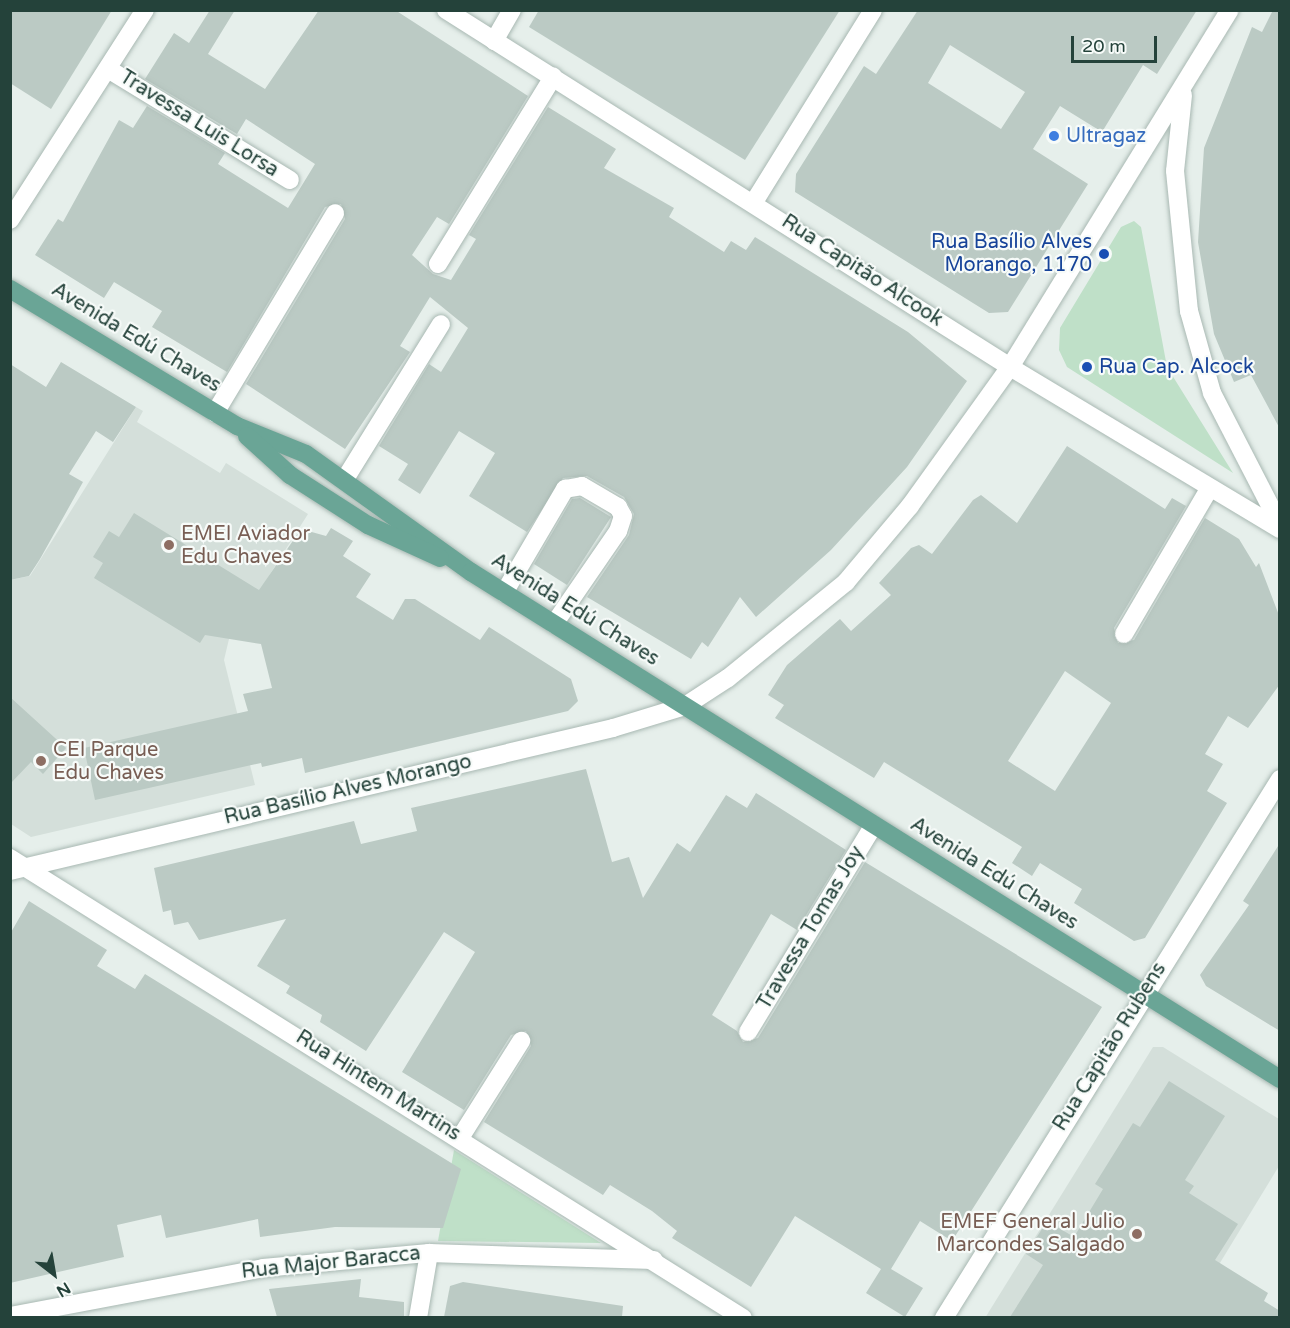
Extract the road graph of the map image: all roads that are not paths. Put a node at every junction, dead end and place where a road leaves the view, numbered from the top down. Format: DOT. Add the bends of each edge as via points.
graph roads {
  1 [pos="144,10"];
  2 [pos="446,10"];
  3 [pos="512,10"];
  4 [pos="873,10"];
  5 [pos="1230,10"];
  6 [pos="494,41"];
  7 [pos="108,69"];
  8 [pos="553,77"];
  9 [pos="1183,90"];
  10 [pos="290,180"];
  11 [pos="754,202"];
  12 [pos="335,213"];
  13 [pos="10,220"];
  14 [pos="438,264"];
  15 [pos="10,289"];
  16 [pos="441,324"];
  17 [pos="1010,367"];
  18 [pos="215,413"];
  19 [pos="237,426"];
  20 [pos="345,479"];
  21 [pos="1209,489"];
  22 [pos="1280,527"];
  23 [pos="471,572"];
  24 [pos="504,593"];
  25 [pos="554,624"];
  26 [pos="1124,634"];
  27 [pos="685,706"];
  28 [pos="1280,779"];
  29 [pos="874,825"];
  30 [pos="16,865"];
  31 [pos="1142,993"];
  32 [pos="748,1032"];
  33 [pos="521,1041"];
  34 [pos="1280,1079"];
  35 [pos="460,1138"];
  36 [pos="429,1253"];
  37 [pos="656,1260"];
  38 [pos="10,1316"];
  39 [pos="418,1317"];
  40 [pos="743,1317"];
  41 [pos="944,1317"];
  1 -- 7 [label="street"];
  2 -- 6 [label="street, Rua Capitão Alcook"];
  3 -- 6 [label="street"];
  4 -- 11 [label="street"];
  5 -- 9 [label="street"];
  6 -- 8 [label="street, Rua Capitão Alcook"];
  7 -- 10 [label="street, Travessa Luis Lorsa"];
  7 -- 13 [label="street"];
  8 -- 11 [label="street, Rua Capitão Alcook"];
  8 -- 14 [label="street"];
  9 -- 17 [label="street"];
  9 -- 22 [label="street" via="1175,171 1180,249 1195,340 1212,393"];
  11 -- 17 [label="street, Rua Capitão Alcook"];
  12 -- 18 [label="street"];
  15 -- 18 [label="main road, Avenida Edú Chaves"];
  16 -- 20 [label="street"];
  17 -- 21 [label="street, Rua Capitão Alcook"];
  17 -- 27 [label="street" via="910,506 846,582 784,636"];
  18 -- 19 [label="main road, Avenida Edú Chaves"];
  19 -- 20 [label="main road, Avenida Edú Chaves" via="306,454"];
  19 -- 23 [label="main road, Avenida Edú Chaves" via="290,475 368,525"];
  20 -- 23 [label="main road, Avenida Edú Chaves"];
  21 -- 22 [label="street, Rua Capitão Alcook"];
  21 -- 26 [label="street"];
  23 -- 24 [label="main road, Avenida Edú Chaves"];
  24 -- 25 [label="main road, Avenida Edú Chaves"];
  24 -- 25 [label="street" via="565,489 582,486 618,507 623,516 618,531"];
  25 -- 27 [label="main road, Avenida Edú Chaves"];
  27 -- 29 [label="main road, Avenida Edú Chaves"];
  27 -- 30 [label="street, Rua Basílio Alves Morango" via="613,728"];
  28 -- 31 [label="street, Rua Capitão Rubens"];
  29 -- 31 [label="main road, Avenida Edú Chaves"];
  29 -- 32 [label="street, Travessa Tomas Joy"];
  30 -- 35 [label="street, Rua Hintem Martins"];
  31 -- 34 [label="main road, Avenida Edú Chaves"];
  31 -- 41 [label="street, Rua Capitão Rubens"];
  33 -- 35 [label="street"];
  35 -- 37 [label="street, Rua Hintem Martins"];
  36 -- 37 [label="street, Rua Major Baracca"];
  36 -- 38 [label="street, Rua Major Baracca" via="262,1268"];
  36 -- 39 [label="street"];
  37 -- 40 [label="street, Rua Hintem Martins"];
}
